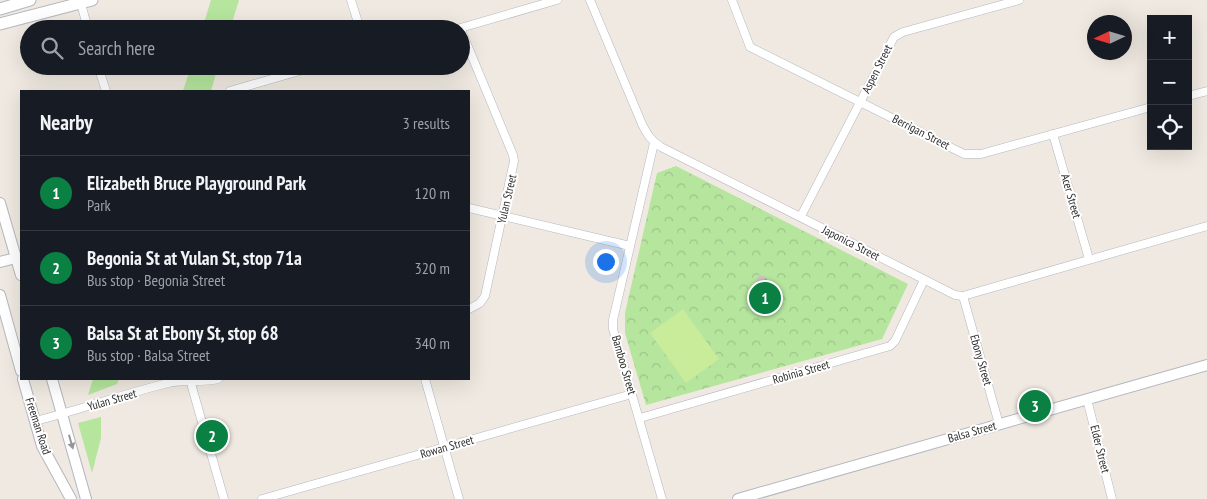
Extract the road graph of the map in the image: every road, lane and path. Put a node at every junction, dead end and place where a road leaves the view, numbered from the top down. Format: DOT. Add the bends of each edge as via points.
graph roads {
  1 [pos="30,0"];
  2 [pos="351,0"];
  3 [pos="557,0"];
  4 [pos="590,0"];
  5 [pos="732,0"];
  6 [pos="1019,0"];
  7 [pos="84,1"];
  8 [pos="0,9"];
  9 [pos="87,20"];
  10 [pos="357,20"];
  11 [pos="0,24"];
  12 [pos="470,26"];
  13 [pos="470,53"];
  14 [pos="101,75"];
  15 [pos="286,75"];
  16 [pos="106,90"];
  17 [pos="233,90"];
  18 [pos="1207,91"];
  19 [pos="1192,95"];
  20 [pos="861,101"];
  21 [pos="1147,108"];
  22 [pos="1053,134"];
  23 [pos="654,143"];
  24 [pos="0,203"];
  25 [pos="470,208"];
  26 [pos="800,216"];
  27 [pos="503,217"];
  28 [pos="1207,226"];
  29 [pos="630,246"];
  30 [pos="16,258"];
  31 [pos="1090,259"];
  32 [pos="0,262"];
  33 [pos="20,271"];
  34 [pos="924,280"];
  35 [pos="0,295"];
  36 [pos="963,296"];
  37 [pos="470,308"];
  38 [pos="1207,366"];
  39 [pos="20,367"];
  40 [pos="23,380"];
  41 [pos="52,380"];
  42 [pos="191,380"];
  43 [pos="214,380"];
  44 [pos="425,380"];
  45 [pos="632,394"];
  46 [pos="1087,399"];
  47 [pos="63,414"];
  48 [pos="640,418"];
  49 [pos="35,421"];
  50 [pos="999,424"];
  51 [pos="444,447"];
  52 [pos="761,496"];
  53 [pos="71,499"];
  54 [pos="86,499"];
  55 [pos="224,499"];
  56 [pos="262,499"];
  57 [pos="459,499"];
  58 [pos="662,499"];
  59 [pos="738,499"];
  60 [pos="1112,499"];
  1 -- 8 [label="main road"];
  2 -- 10 [label="street"];
  3 -- 12 [label="street"];
  4 -- 23 [label="street, Japonica Street" via="642,124"];
  5 -- 20 [label="street, Berrigan Street" via="750,47"];
  6 -- 20 [label="street, Aspen Street" via="894,37"];
  7 -- 9 [label="street"];
  7 -- 11 [label="main road"];
  13 -- 27 [label="street, Yulan Street" via="513,155 514,167"];
  14 -- 16 [label="street"];
  15 -- 17 [label="street"];
  18 -- 19 [label="street"];
  20 -- 22 [label="street, Berrigan Street" via="964,154 981,154"];
  20 -- 26 [label="street, Aspen Street"];
  21 -- 22 [label="street, Berrigan Street"];
  22 -- 31 [label="street, Acer Street"];
  23 -- 26 [label="street, Japonica Street"];
  23 -- 29 [label="street, Bamboo Street"];
  24 -- 30 [label="street"];
  25 -- 27 [label="street"];
  26 -- 34 [label="street, Japonica Street"];
  27 -- 29 [label="street"];
  27 -- 37 [label="street, Yulan Street" via="484,296 480,303"];
  28 -- 31 [label="street"];
  29 -- 45 [label="street, Bamboo Street" via="613,329"];
  30 -- 32 [label="street"];
  30 -- 33 [label="street"];
  31 -- 36 [label="street"];
  34 -- 36 [label="street, Japonica Street"];
  34 -- 48 [label="street, Robinia Street" via="890,346"];
  35 -- 39 [label="street"];
  36 -- 50 [label="street, Ebony Street"];
  38 -- 46 [label="street, Balsa Street"];
  40 -- 49 [label="street, Freeman Road"];
  41 -- 47 [label="street, Freeman Road"];
  42 -- 43 [label="street, Yulan Street"];
  42 -- 47 [label="street, Yulan Street" via="171,382"];
  42 -- 55 [label="street"];
  44 -- 51 [label="street"];
  45 -- 48 [label="street, Bamboo Street"];
  45 -- 51 [label="street, Rowan Street"];
  46 -- 50 [label="street, Balsa Street"];
  46 -- 60 [label="street, Elder Street"];
  47 -- 49 [label="street, Yulan Street"];
  47 -- 54 [label="street, Freeman Road, one-way"];
  48 -- 58 [label="street, Bamboo Street"];
  49 -- 53 [label="street, Freeman Road" via="42,446"];
  50 -- 52 [label="street, Balsa Street"];
  51 -- 56 [label="street, Rowan Street"];
  51 -- 57 [label="street"];
  52 -- 59 [label="street, Balsa Street"];
}
